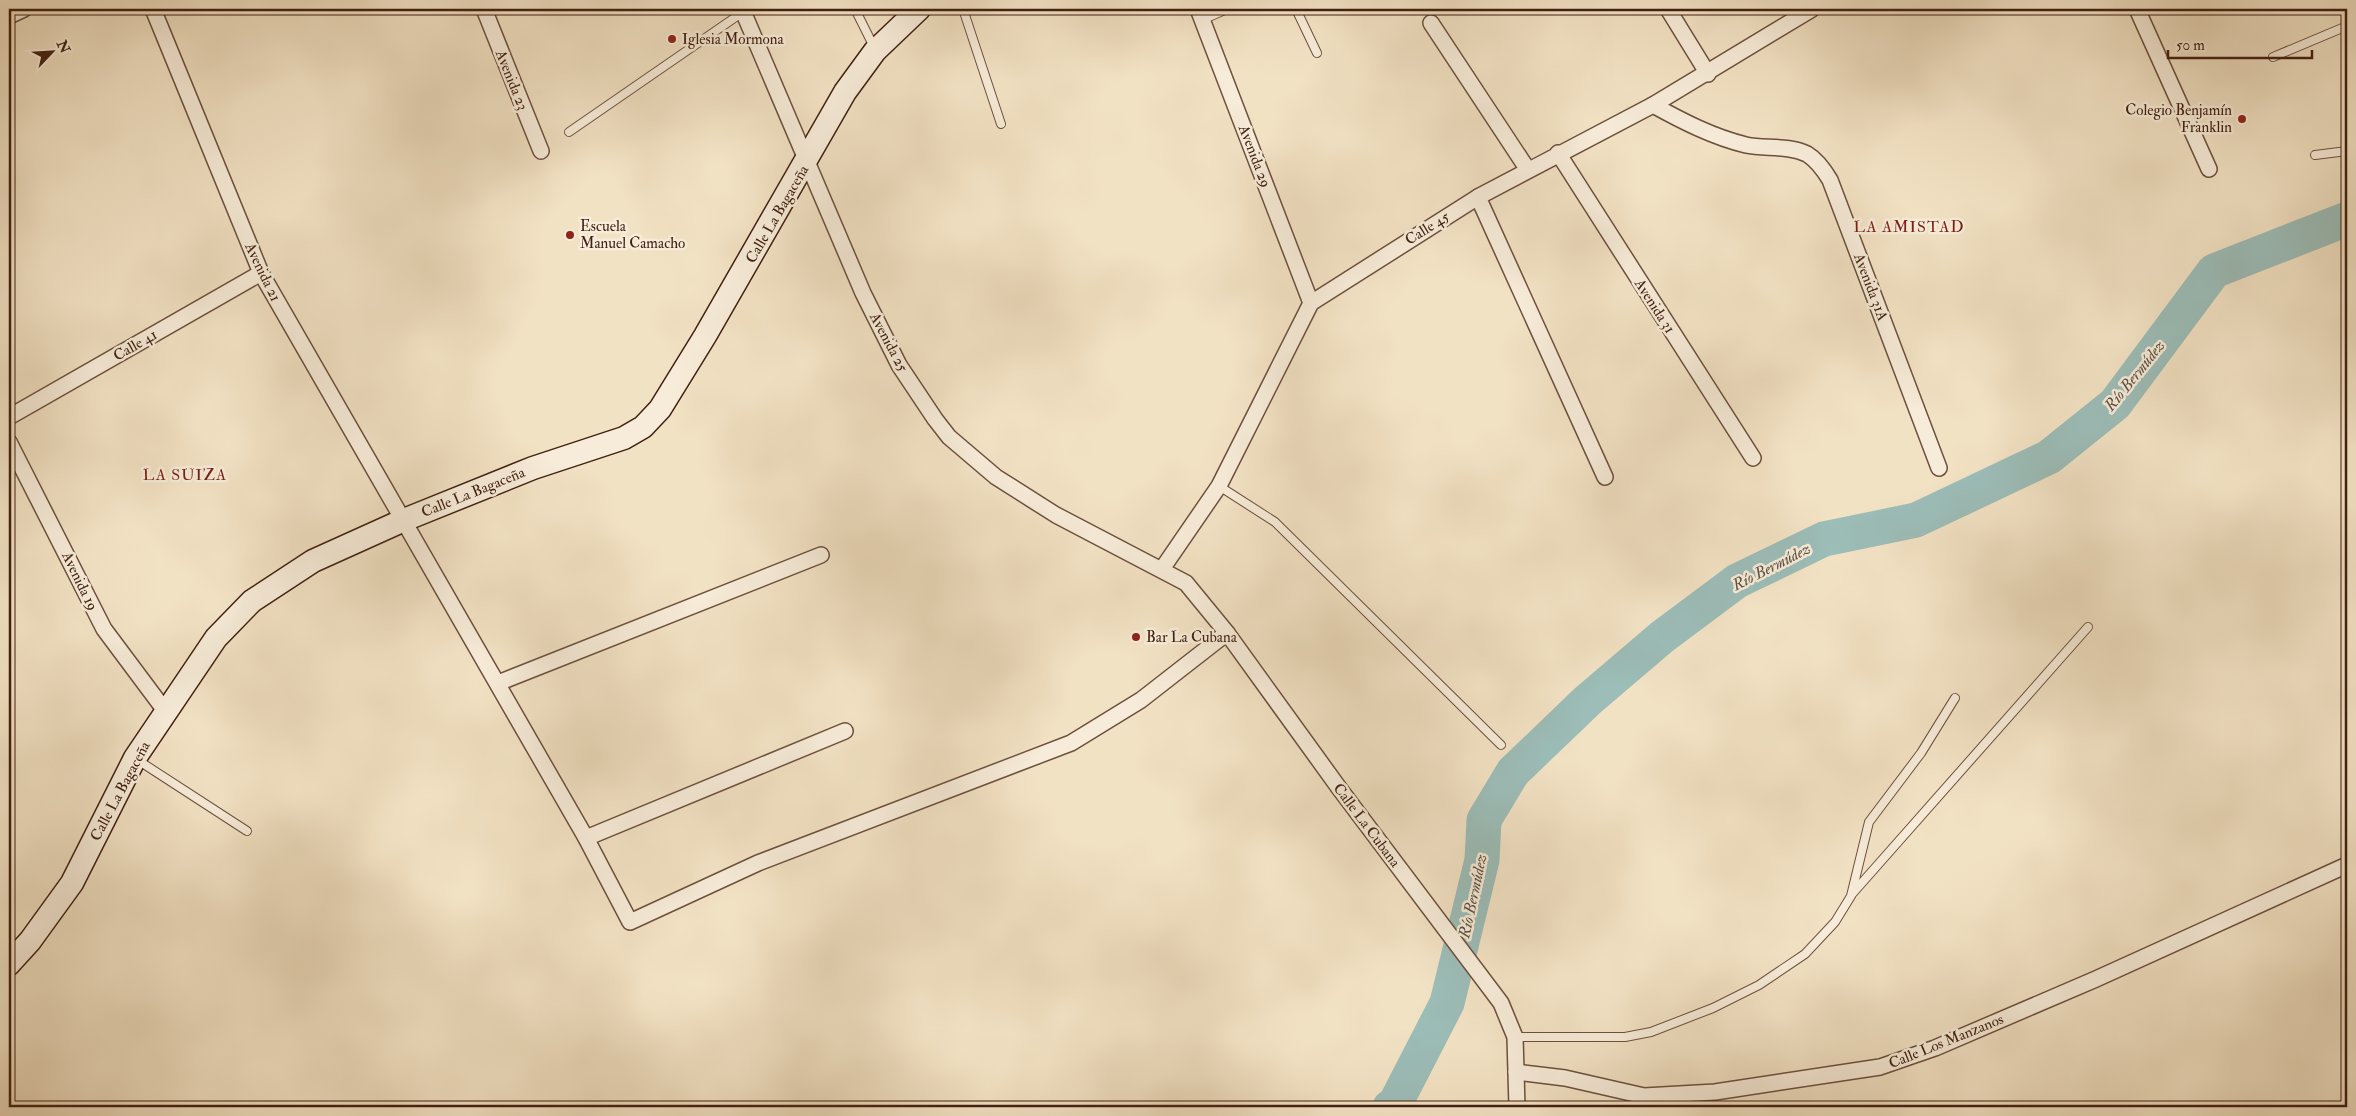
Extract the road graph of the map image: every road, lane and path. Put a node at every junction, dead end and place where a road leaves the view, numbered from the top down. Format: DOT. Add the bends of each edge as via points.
graph roads {
  1 [pos="24,9"];
  2 [pos="152,9"];
  3 [pos="484,9"];
  4 [pos="855,9"];
  5 [pos="963,9"];
  6 [pos="1227,9"];
  7 [pos="1296,9"];
  8 [pos="1668,9"];
  9 [pos="1812,9"];
  10 [pos="2137,9"];
  11 [pos="743,11"];
  12 [pos="911,11"];
  13 [pos="1200,14"];
  14 [pos="9,16"];
  15 [pos="1431,23"];
  16 [pos="2347,26"];
  17 [pos="875,51"];
  18 [pos="1317,53"];
  19 [pos="2273,57"];
  20 [pos="1708,74"];
  21 [pos="1653,105"];
  22 [pos="1001,124"];
  23 [pos="569,132"];
  24 [pos="541,151"];
  25 [pos="2347,151"];
  26 [pos="1558,153"];
  27 [pos="2315,155"];
  28 [pos="807,162"];
  29 [pos="2209,168"];
  30 [pos="1528,170"];
  31 [pos="1478,197"];
  32 [pos="261,273"];
  33 [pos="1311,303"];
  34 [pos="9,417"];
  35 [pos="9,442"];
  36 [pos="1752,458"];
  37 [pos="1939,468"];
  38 [pos="1606,477"];
  39 [pos="1219,486"];
  40 [pos="404,520"];
  41 [pos="821,555"];
  42 [pos="1162,569"];
  43 [pos="2088,627"];
  44 [pos="1227,633"];
  45 [pos="498,683"];
  46 [pos="1956,698"];
  47 [pos="166,712"];
  48 [pos="845,731"];
  49 [pos="1501,745"];
  50 [pos="135,758"];
  51 [pos="247,831"];
  52 [pos="586,838"];
  53 [pos="2347,865"];
  54 [pos="1851,896"];
  55 [pos="9,964"];
  56 [pos="1515,1037"];
  57 [pos="1516,1072"];
  58 [pos="9,1101"];
  59 [pos="13,1107"];
  60 [pos="1516,1107"];
  1 -- 14 [label="street"];
  2 -- 32 [label="street, Avenida 21"];
  3 -- 24 [label="street, Avenida 23"];
  4 -- 17 [label="lane"];
  5 -- 22 [label="lane"];
  6 -- 13 [label="lane"];
  7 -- 18 [label="lane"];
  8 -- 20 [label="street"];
  9 -- 20 [label="street, Calle 45"];
  10 -- 29 [label="street"];
  11 -- 23 [label="lane"];
  11 -- 28 [label="street, Avenida 25"];
  12 -- 17 [label="street, Calle La Bagaceña"];
  13 -- 33 [label="street, Avenida 29"];
  15 -- 30 [label="street"];
  16 -- 19 [label="lane"];
  17 -- 28 [label="street, Calle La Bagaceña" via="845,92"];
  20 -- 21 [label="street, Calle 45"];
  21 -- 26 [label="street, Calle 45"];
  21 -- 37 [label="street, Avenida 31A" via="1692,127 1746,145 1807,154 1820,165 1830,180"];
  25 -- 27 [label="lane"];
  26 -- 30 [label="street, Calle 45"];
  26 -- 36 [label="street, Avenida 31"];
  28 -- 40 [label="street, Calle La Bagaceña" via="660,409 643,427 624,438 533,468"];
  28 -- 42 [label="street, Avenida 25" via="863,293 895,357 949,437 996,477 1056,515"];
  30 -- 31 [label="street, Calle 45"];
  31 -- 33 [label="street, Calle 45"];
  31 -- 38 [label="street"];
  32 -- 34 [label="street, Calle 41"];
  32 -- 40 [label="street, Avenida 21"];
  33 -- 39 [label="street"];
  35 -- 47 [label="street, Avenida 19" via="104,629"];
  39 -- 42 [label="street"];
  39 -- 49 [label="lane" via="1275,522"];
  40 -- 45 [label="street, Avenida 21"];
  40 -- 47 [label="street, Calle La Bagaceña" via="313,561 252,601 216,638"];
  41 -- 45 [label="street"];
  42 -- 44 [label="street, Calle La Cubana" via="1186,583"];
  43 -- 54 [label="lane"];
  44 -- 52 [label="street, Avenida 21" via="1142,700 1070,743 758,863 630,922"];
  44 -- 56 [label="street, Calle La Cubana" via="1501,1003"];
  45 -- 52 [label="street, Avenida 21"];
  46 -- 54 [label="lane" via="1921,753 1868,822"];
  47 -- 50 [label="street, Calle La Bagaceña"];
  48 -- 52 [label="street"];
  50 -- 51 [label="lane"];
  50 -- 55 [label="street, Calle La Bagaceña" via="72,883"];
  53 -- 57 [label="street, Calle Los Manzanos" via="2096,979 1935,1048 1880,1067 1715,1092 1644,1096 1565,1078"];
  54 -- 56 [label="lane" via="1834,922 1805,954 1758,985 1713,1008 1650,1032 1625,1037"];
  56 -- 57 [label="street, Calle La Cubana"];
  57 -- 60 [label="street, Calle La Cubana"];
  58 -- 59 [label="lane"];
}
